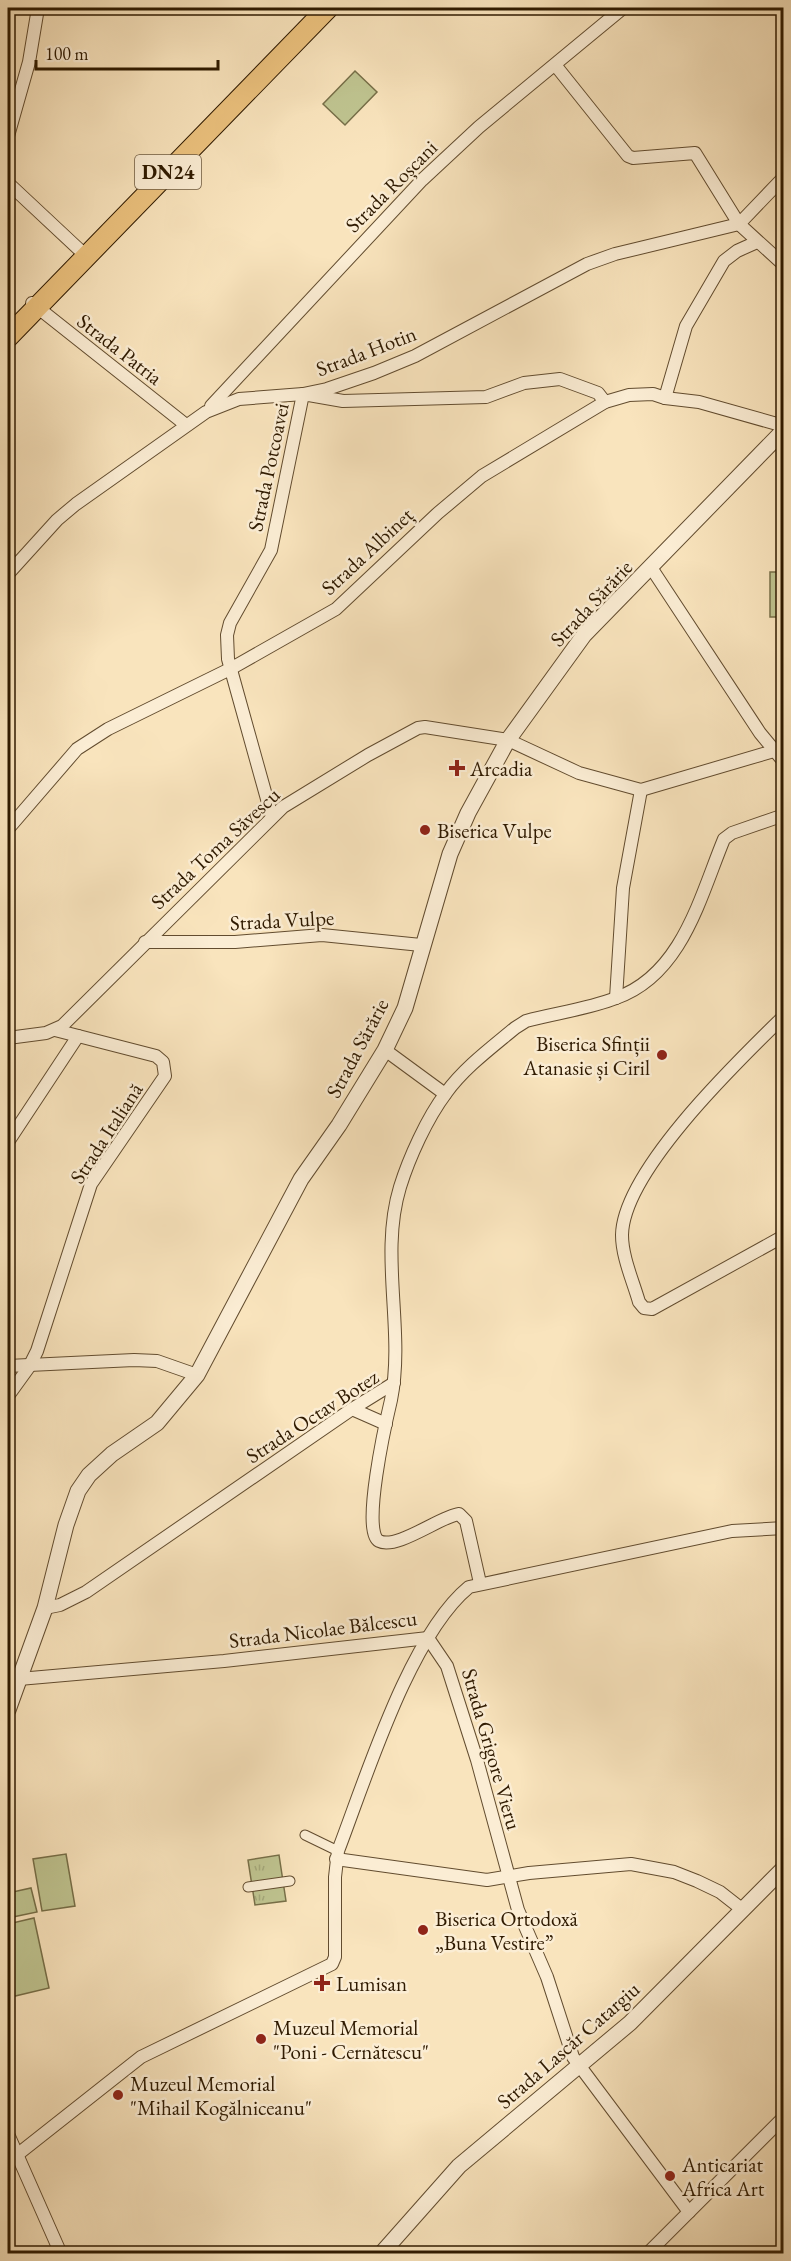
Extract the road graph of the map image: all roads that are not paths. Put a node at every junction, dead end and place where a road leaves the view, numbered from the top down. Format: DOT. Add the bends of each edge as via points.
graph roads {
  1 [pos="38,8"];
  2 [pos="320,8"];
  3 [pos="328,8"];
  4 [pos="623,8"];
  5 [pos="556,66"];
  6 [pos="8,136"];
  7 [pos="783,177"];
  8 [pos="8,183"];
  9 [pos="739,224"];
  10 [pos="757,242"];
  11 [pos="83,254"];
  12 [pos="783,265"];
  13 [pos="33,304"];
  14 [pos="8,327"];
  15 [pos="8,337"];
  16 [pos="303,394"];
  17 [pos="665,398"];
  18 [pos="605,402"];
  19 [pos="206,412"];
  20 [pos="186,425"];
  21 [pos="783,428"];
  22 [pos="652,568"];
  23 [pos="8,574"];
  24 [pos="232,668"];
  25 [pos="508,740"];
  26 [pos="778,749"];
  27 [pos="783,762"];
  28 [pos="641,790"];
  29 [pos="783,815"];
  30 [pos="272,817"];
  31 [pos="8,829"];
  32 [pos="145,942"];
  33 [pos="421,945"];
  34 [pos="616,998"];
  35 [pos="783,1016"];
  36 [pos="55,1030"];
  37 [pos="78,1036"];
  38 [pos="8,1038"];
  39 [pos="385,1050"];
  40 [pos="445,1094"];
  41 [pos="8,1142"];
  42 [pos="783,1236"];
  43 [pos="8,1366"];
  44 [pos="29,1367"];
  45 [pos="197,1375"];
  46 [pos="394,1383"];
  47 [pos="8,1396"];
  48 [pos="351,1409"];
  49 [pos="386,1424"];
  50 [pos="783,1528"];
  51 [pos="480,1583"];
  52 [pos="45,1608"];
  53 [pos="428,1638"];
  54 [pos="19,1679"];
  55 [pos="8,1710"];
  56 [pos="305,1835"];
  57 [pos="337,1855"];
  58 [pos="783,1868"];
  59 [pos="508,1876"];
  60 [pos="290,1881"];
  61 [pos="249,1887"];
  62 [pos="743,1910"];
  63 [pos="581,2067"];
  64 [pos="783,2117"];
  65 [pos="8,2134"];
  66 [pos="18,2153"];
  67 [pos="8,2162"];
  68 [pos="689,2212"];
  69 [pos="61,2253"];
  70 [pos="381,2253"];
  71 [pos="647,2253"];
  1 -- 6 [label="street" via="29,62"];
  2 -- 11 [label="main road, DN24"];
  3 -- 11 [label="main road, DN24"];
  4 -- 5 [label="street, Strada Roșcani"];
  5 -- 9 [label="street" via="628,156 695,153"];
  5 -- 19 [label="street, Strada Roșcani" via="479,127 422,180"];
  7 -- 9 [label="street"];
  8 -- 11 [label="street"];
  9 -- 10 [label="street"];
  9 -- 16 [label="street, Strada Hotin" via="587,264 415,356 342,385"];
  10 -- 12 [label="street"];
  10 -- 17 [label="street" via="724,261 687,326"];
  11 -- 13 [label="main road, DN24"];
  13 -- 14 [label="main road, DN24"];
  13 -- 15 [label="main road, DN24"];
  13 -- 20 [label="street, Strada Patria"];
  16 -- 18 [label="street, Strada Potcoavei" via="343,400 486,398 524,383 560,379 598,393"];
  16 -- 19 [label="street, Strada Hotin" via="239,399"];
  16 -- 24 [label="street, Strada Potcoavei" via="270,555 230,623 227,635"];
  17 -- 18 [label="street, Strada Albineț" via="629,395"];
  17 -- 21 [label="street, Strada Albineț" via="699,402"];
  18 -- 24 [label="street, Strada Albineț" via="482,476 336,609"];
  19 -- 20 [label="street, Strada Hotin"];
  20 -- 23 [label="street, Strada Hotin" via="76,504"];
  21 -- 22 [label="street, Strada Sărărie"];
  22 -- 25 [label="street, Strada Sărărie" via="584,635"];
  22 -- 26 [label="street"];
  24 -- 30 [label="street, Strada Potcoavei"];
  24 -- 31 [label="street, Strada Albineț" via="108,729 77,749"];
  25 -- 28 [label="street, Strada Toma Săvescu" via="579,773"];
  25 -- 30 [label="street, Strada Toma Săvescu" via="422,727 368,755"];
  25 -- 33 [label="street, Strada Sărărie" via="450,854"];
  26 -- 27 [label="street"];
  26 -- 28 [label="street"];
  28 -- 34 [label="street" via="623,888"];
  29 -- 34 [label="street" via="724,839 666,964 644,985"];
  30 -- 32 [label="street, Strada Toma Săvescu"];
  32 -- 33 [label="street, Strada Vulpe" via="235,942 322,935"];
  32 -- 36 [label="street, Strada Toma Săvescu"];
  33 -- 39 [label="street, Strada Sărărie" via="405,1008"];
  34 -- 40 [label="street" via="526,1021"];
  35 -- 42 [label="street" via="698,1102 647,1172 625,1214 622,1236 639,1302 652,1309"];
  36 -- 37 [label="street, Strada Italiană"];
  36 -- 38 [label="street"];
  37 -- 41 [label="street"];
  37 -- 44 [label="street, Strada Italiană" via="156,1056 163,1062 165,1076 91,1184"];
  39 -- 40 [label="street"];
  39 -- 45 [label="street, Strada Sărărie" via="301,1179"];
  40 -- 46 [label="street" via="414,1150 394,1213"];
  43 -- 44 [label="street"];
  44 -- 45 [label="street" via="158,1361"];
  44 -- 47 [label="street, Strada Italiană"];
  45 -- 52 [label="street, Strada Sărărie" via="157,1424 112,1454 78,1491"];
  46 -- 48 [label="street, Strada Octav Botez"];
  46 -- 49 [label="street, Strada Octav Botez"];
  48 -- 49 [label="street"];
  48 -- 52 [label="street, Strada Octav Botez" via="86,1592"];
  49 -- 51 [label="street, Strada Octav Botez" via="374,1498 373,1534 384,1542 422,1533 459,1514 466,1521"];
  50 -- 51 [label="street, Strada Nicolae Bălcescu" via="732,1531"];
  51 -- 53 [label="street, Strada Nicolae Bălcescu" via="459,1594"];
  52 -- 54 [label="street, Strada Sărărie"];
  53 -- 54 [label="street, Strada Nicolae Bălcescu"];
  53 -- 57 [label="street" via="394,1708"];
  53 -- 59 [label="street, Strada Grigore Vieru" via="447,1666"];
  54 -- 55 [label="street, Strada Sărărie"];
  56 -- 57 [label="street"];
  57 -- 59 [label="street" via="487,1880"];
  57 -- 66 [label="street" via="332,1964 141,2057"];
  58 -- 62 [label="street, Strada Lascăr Catargiu"];
  59 -- 62 [label="street" via="631,1864 689,1878 720,1892"];
  59 -- 63 [label="street, Strada Grigore Vieru" via="573,2057"];
  60 -- 61 [label="street"];
  62 -- 63 [label="street, Strada Lascăr Catargiu" via="630,2024"];
  63 -- 68 [label="street, Strada Grigore Vieru"];
  63 -- 70 [label="street, Strada Lascăr Catargiu" via="459,2166"];
  64 -- 68 [label="street"];
  65 -- 66 [label="street"];
  66 -- 67 [label="street"];
  66 -- 69 [label="street"];
  68 -- 71 [label="street"];
}
